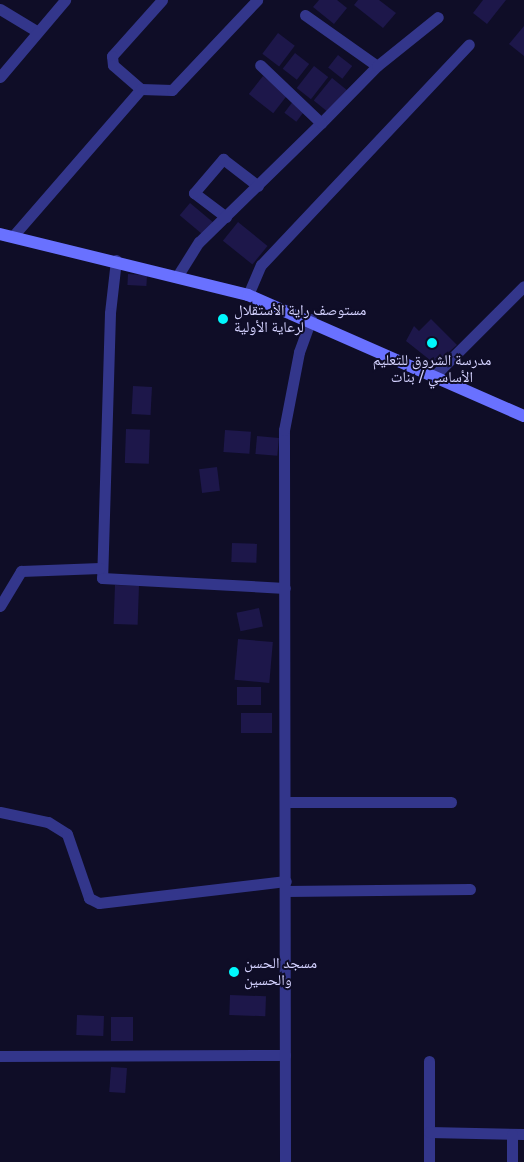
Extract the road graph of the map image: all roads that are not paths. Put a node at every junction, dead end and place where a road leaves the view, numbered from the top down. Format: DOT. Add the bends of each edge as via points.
graph roads {
  1 [pos="65,0"];
  2 [pos="162,0"];
  3 [pos="257,0"];
  4 [pos="0,9"];
  5 [pos="305,15"];
  6 [pos="438,17"];
  7 [pos="38,32"];
  8 [pos="469,44"];
  9 [pos="260,65"];
  10 [pos="377,66"];
  11 [pos="0,77"];
  12 [pos="141,88"];
  13 [pos="321,122"];
  14 [pos="258,186"];
  15 [pos="226,217"];
  16 [pos="0,234"];
  17 [pos="13,236"];
  18 [pos="116,260"];
  19 [pos="178,275"];
  20 [pos="524,286"];
  21 [pos="248,295"];
  22 [pos="310,319"];
  23 [pos="434,376"];
  24 [pos="524,416"];
  25 [pos="100,568"];
  26 [pos="285,588"];
  27 [pos="0,606"];
  28 [pos="286,802"];
  29 [pos="451,802"];
  30 [pos="0,812"];
  31 [pos="286,886"];
  32 [pos="470,889"];
  33 [pos="286,1054"];
  34 [pos="0,1056"];
  35 [pos="429,1061"];
  36 [pos="429,1132"];
  37 [pos="518,1134"];
  38 [pos="285,1162"];
  39 [pos="429,1162"];
  40 [pos="512,1162"];
  1 -- 7 [label="street"];
  2 -- 12 [label="street" via="112,56 113,65"];
  3 -- 12 [label="street" via="172,90"];
  4 -- 7 [label="street"];
  5 -- 10 [label="street"];
  6 -- 10 [label="street"];
  7 -- 11 [label="street"];
  8 -- 21 [label="street" via="261,265"];
  9 -- 13 [label="street"];
  10 -- 13 [label="street"];
  12 -- 17 [label="street"];
  13 -- 14 [label="street"];
  14 -- 15 [label="street"];
  14 -- 15 [label="street" via="223,159 194,192"];
  15 -- 19 [label="street" via="195,248"];
  16 -- 17 [label="main road"];
  17 -- 18 [label="main road"];
  18 -- 19 [label="main road"];
  18 -- 25 [label="street"];
  19 -- 21 [label="main road"];
  20 -- 23 [label="street"];
  21 -- 22 [label="main road"];
  22 -- 23 [label="main road"];
  22 -- 26 [label="street" via="285,413"];
  23 -- 24 [label="main road"];
  25 -- 26 [label="street" via="106,579"];
  25 -- 27 [label="street" via="21,571"];
  26 -- 28 [label="street"];
  28 -- 29 [label="street"];
  28 -- 31 [label="street"];
  30 -- 31 [label="street" via="48,822 67,834 89,898 98,903"];
  31 -- 32 [label="street"];
  31 -- 33 [label="street"];
  33 -- 34 [label="street"];
  33 -- 38 [label="street"];
  35 -- 36 [label="street"];
  36 -- 37 [label="street"];
  36 -- 39 [label="street"];
  37 -- 40 [label="street"];
}
